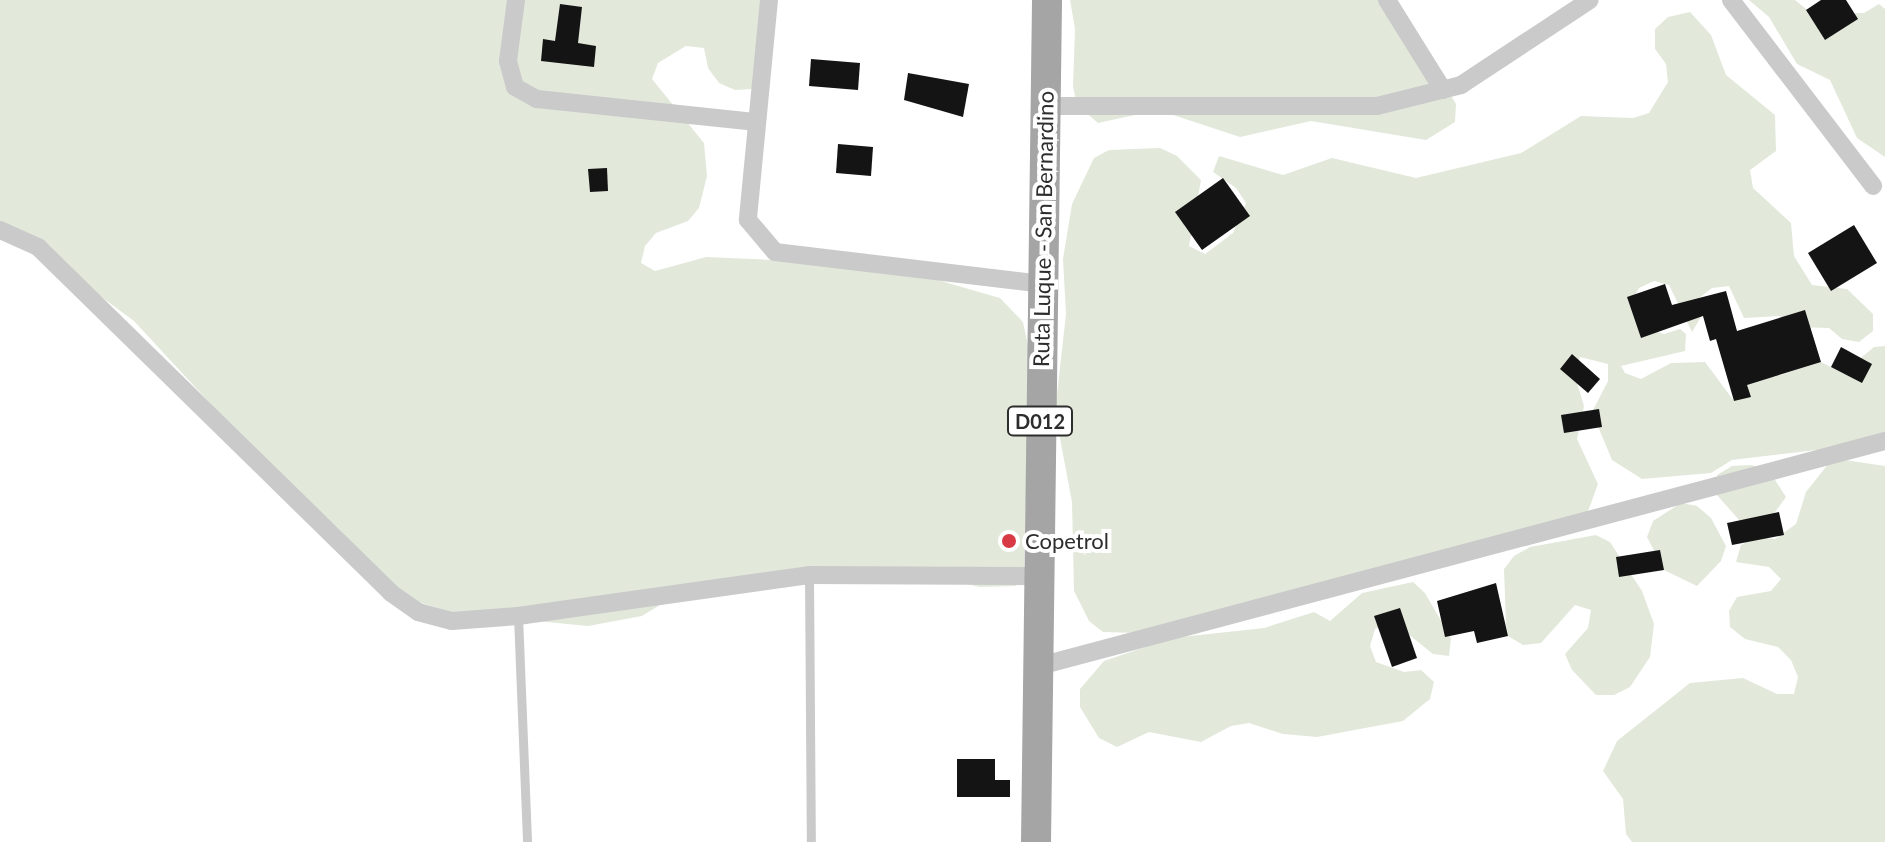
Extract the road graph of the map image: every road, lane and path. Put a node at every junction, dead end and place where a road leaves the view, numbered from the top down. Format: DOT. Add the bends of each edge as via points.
graph roads {
  1 [pos="516,0"];
  2 [pos="769,0"];
  3 [pos="1047,0"];
  4 [pos="1387,0"];
  5 [pos="1590,0"];
  6 [pos="1731,0"];
  7 [pos="1443,90"];
  8 [pos="1045,100"];
  9 [pos="757,122"];
  10 [pos="1873,186"];
  11 [pos="0,230"];
  12 [pos="1042,284"];
  13 [pos="1885,441"];
  14 [pos="809,575"];
  15 [pos="1038,576"];
  16 [pos="518,616"];
  17 [pos="1037,636"];
  18 [pos="527,842"];
  19 [pos="811,842"];
  20 [pos="1036,842"];
  1 -- 9 [label="street" via="508,61 515,87 537,99"];
  2 -- 9 [label="street"];
  3 -- 8 [label="main road, Ruta Luque - San Bernardino / D012"];
  4 -- 7 [label="street"];
  5 -- 7 [label="street" via="1461,85"];
  6 -- 10 [label="street"];
  7 -- 8 [label="street" via="1377,106 1058,106"];
  8 -- 12 [label="main road, Ruta Luque - San Bernardino / D012"];
  9 -- 12 [label="street" via="748,220 775,252"];
  11 -- 16 [label="street" via="38,247 391,593 418,612 452,621"];
  12 -- 15 [label="main road, Ruta Luque - San Bernardino / D012"];
  13 -- 17 [label="street" via="1047,664"];
  14 -- 15 [label="street"];
  14 -- 16 [label="street"];
  14 -- 19 [label="lane"];
  15 -- 17 [label="main road, Ruta Luque - San Bernardino / D012"];
  16 -- 18 [label="lane"];
  17 -- 20 [label="main road, Ruta Luque - San Bernardino / D012"];
}
